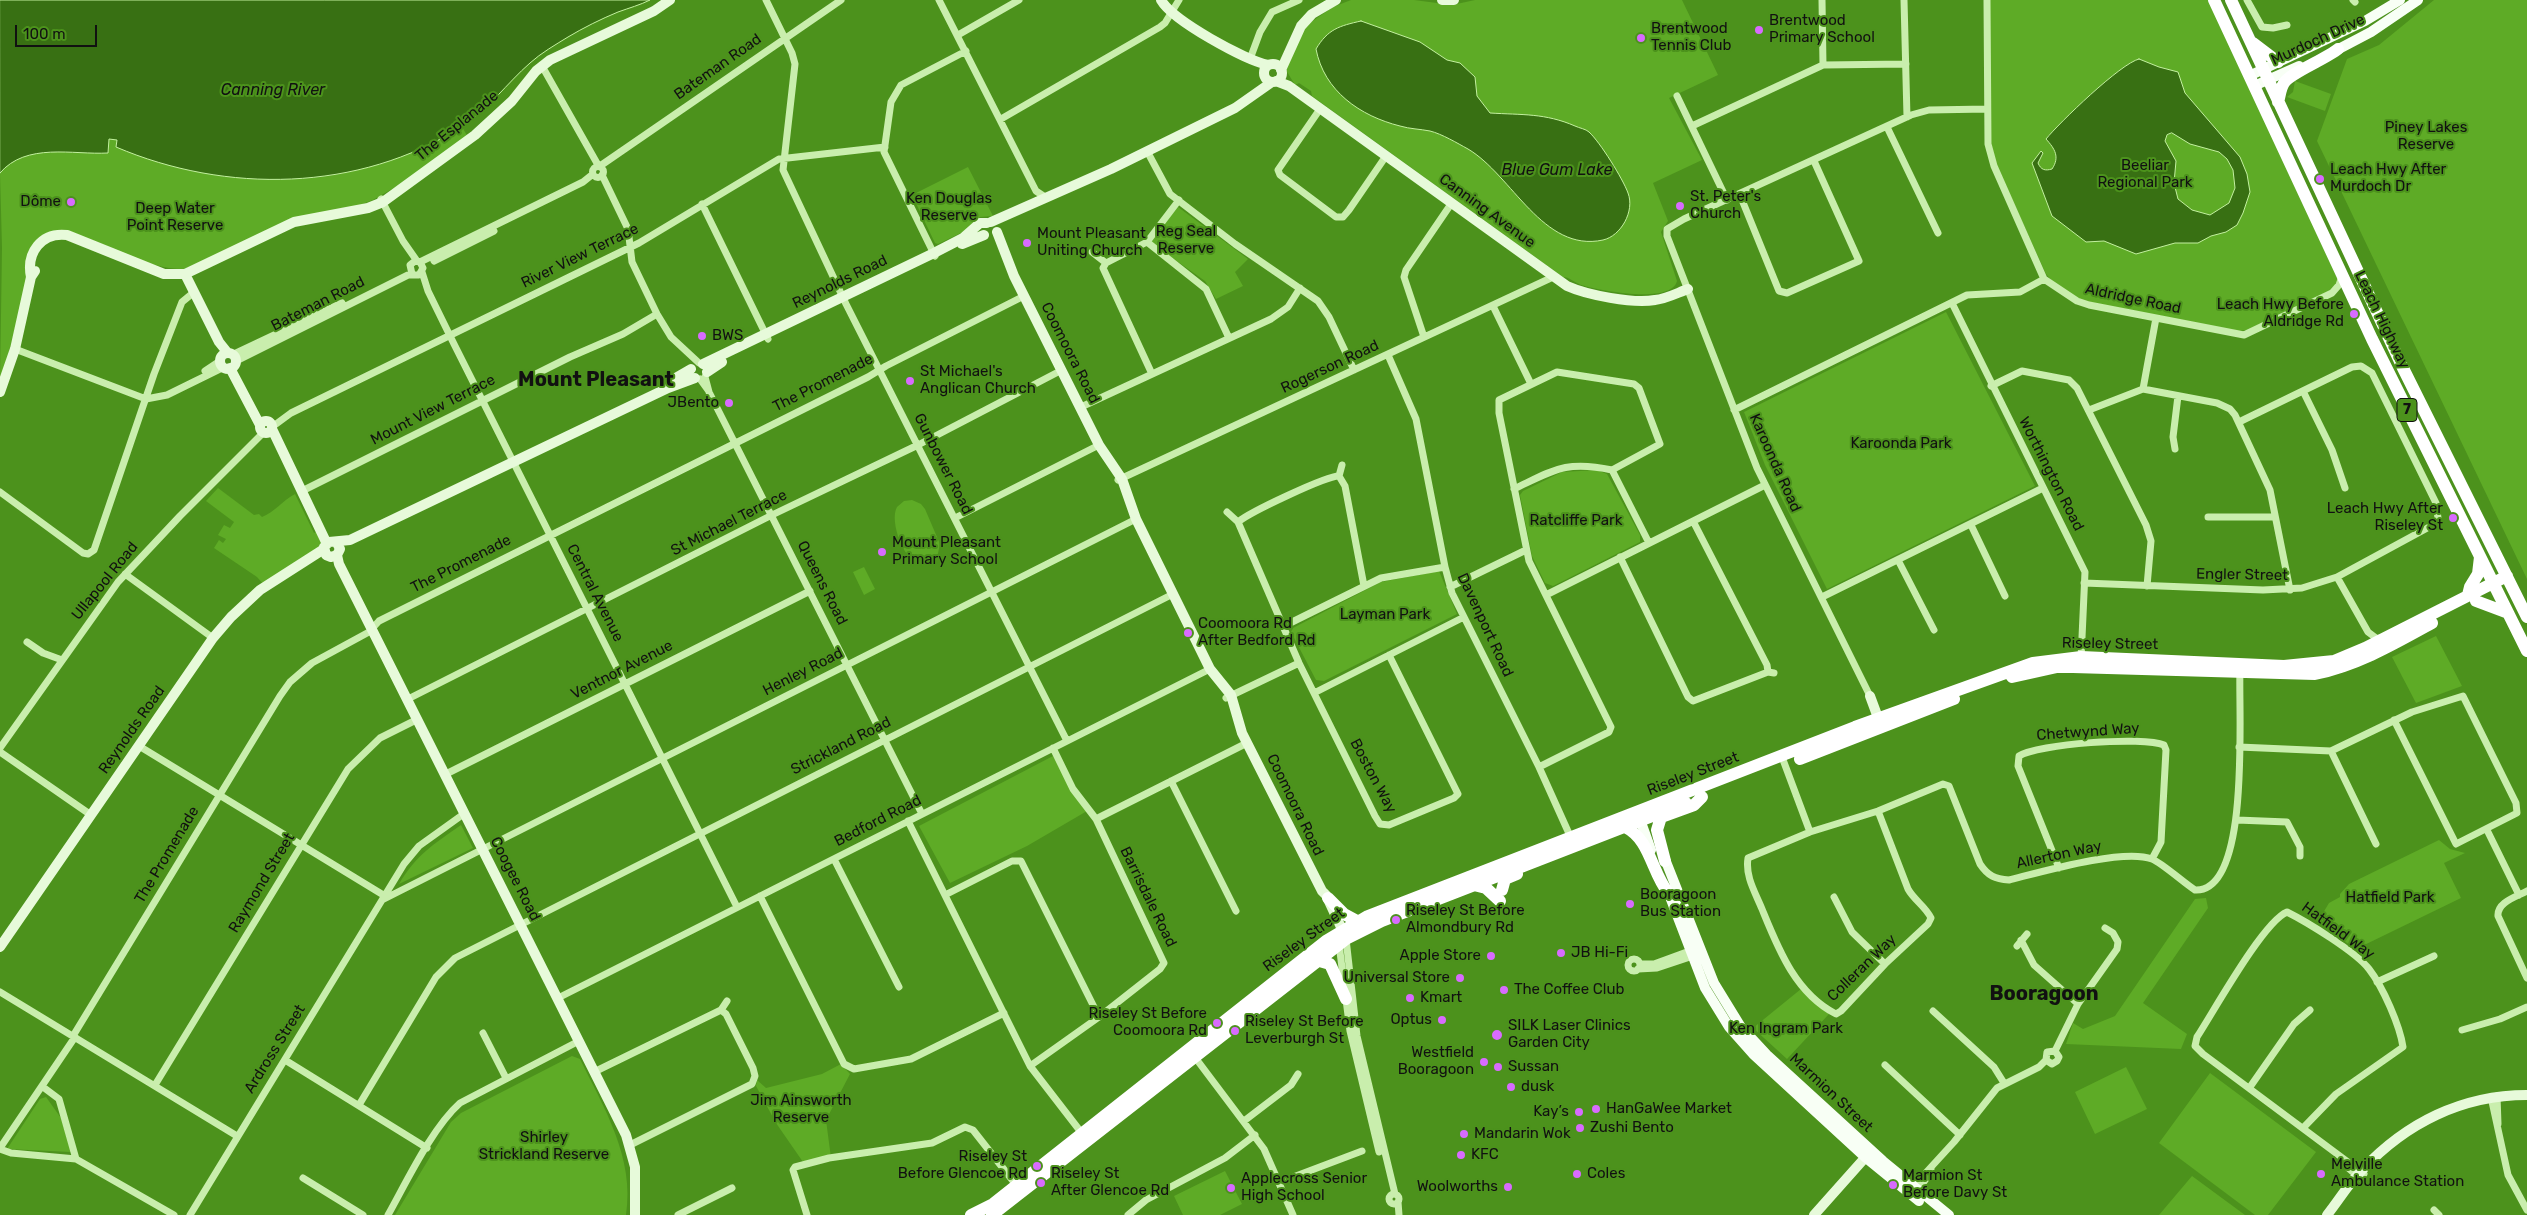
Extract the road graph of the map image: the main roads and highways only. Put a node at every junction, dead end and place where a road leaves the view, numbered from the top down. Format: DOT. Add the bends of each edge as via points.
graph roads {
  1 [pos="2214,0"];
  2 [pos="2231,0"];
  3 [pos="2400,0"];
  4 [pos="2418,0"];
  5 [pos="2249,40"];
  6 [pos="2338,49"];
  7 [pos="2278,62"];
  8 [pos="2266,75"];
  9 [pos="2252,81"];
  10 [pos="2278,102"];
  11 [pos="2480,557"];
  12 [pos="2508,580"];
  13 [pos="2495,587"];
  14 [pos="2472,598"];
  15 [pos="2508,613"];
  16 [pos="2527,617"];
  17 [pos="2527,651"];
  18 [pos="2081,662"];
  19 [pos="2240,669"];
  20 [pos="1783,761"];
  21 [pos="1702,797"];
  22 [pos="1643,815"];
  23 [pos="1625,827"];
  24 [pos="1665,861"];
  25 [pos="1526,865"];
  26 [pos="1474,885"];
  27 [pos="1325,894"];
  28 [pos="1669,894"];
  29 [pos="1358,921"];
  30 [pos="1341,937"];
  31 [pos="1696,952"];
  32 [pos="1316,960"];
  33 [pos="1346,999"];
  34 [pos="1084,1137"];
  35 [pos="1019,1190"];
  36 [pos="1913,1192"];
  37 [pos="971,1215"];
  38 [pos="992,1215"];
  39 [pos="1938,1215"];
  40 [pos="1949,1215"];
  1 -- 9 [label="highway, Leach Highway / 7"];
  2 -- 5 [label="highway, Leach Highway / 7"];
  3 -- 7 [label="main road, Murdoch Drive" via="2365,21"];
  4 -- 6 [label="main road, Murdoch Drive" via="2386,23"];
  5 -- 7 [label="highway"];
  5 -- 8 [label="highway, Leach Highway / 7"];
  6 -- 8 [label="main road, Murdoch Drive"];
  6 -- 10 [label="highway" via="2288,78"];
  7 -- 8 [label="main road, Murdoch Drive"];
  8 -- 9 [label="main road, Murdoch Drive"];
  8 -- 10 [label="highway, Leach Highway / 7"];
  9 -- 11 [label="highway, Leach Highway / 7" via="2342,276"];
  10 -- 12 [label="highway, Leach Highway / 7" via="2392,346"];
  11 -- 13 [label="highway, Leach Highway / 7"];
  11 -- 14 [label="highway" via="2478,574 2470,587"];
  12 -- 13 [label="highway, Riseley Street"];
  12 -- 16 [label="highway, Leach Highway / 7"];
  13 -- 14 [label="highway, Riseley Street"];
  13 -- 15 [label="highway, Leach Highway / 7"];
  14 -- 15 [label="highway"];
  14 -- 19 [label="highway, Riseley Street" via="2334,661"];
  14 -- 19 [label="highway, Riseley Street" via="2378,652 2345,667 2298,675"];
  15 -- 17 [label="highway, Leach Highway / 7"];
  18 -- 19 [label="highway, Riseley Street"];
  18 -- 20 [label="highway, Riseley Street" via="1999,681 1912,716"];
  18 -- 20 [label="highway, Riseley Street" via="2033,662 2005,671 1880,718"];
  20 -- 21 [label="highway, Riseley Street"];
  20 -- 22 [label="highway, Riseley Street"];
  21 -- 22 [label="highway, Riseley Street"];
  21 -- 24 [label="highway" via="1694,805 1661,817 1657,830"];
  22 -- 23 [label="highway, Riseley Street"];
  22 -- 24 [label="main road, Marmion Street"];
  22 -- 28 [label="main road, Marmion Street"];
  22 -- 29 [label="highway, Riseley Street" via="1571,838"];
  23 -- 25 [label="highway, Riseley Street"];
  23 -- 28 [label="highway" via="1641,839 1660,883"];
  24 -- 31 [label="main road, Marmion Street"];
  25 -- 26 [label="highway, Riseley Street"];
  25 -- 26 [label="highway" via="1521,872 1505,879 1501,896"];
  26 -- 30 [label="highway, Riseley Street"];
  27 -- 29 [label="highway" via="1344,914"];
  28 -- 31 [label="main road, Marmion Street"];
  29 -- 30 [label="highway, Riseley Street"];
  30 -- 32 [label="highway, Riseley Street"];
  30 -- 34 [label="highway, Riseley Street"];
  31 -- 36 [label="main road, Marmion Street" via="1708,994 1729,1028 1753,1054"];
  32 -- 33 [label="highway" via="1330,964"];
  32 -- 34 [label="highway, Riseley Street"];
  34 -- 35 [label="highway, Riseley Street"];
  35 -- 37 [label="highway, Riseley Street"];
  35 -- 38 [label="highway, Riseley Street"];
  36 -- 39 [label="main road, Marmion Street"];
  36 -- 40 [label="main road, Marmion Street"];
}
